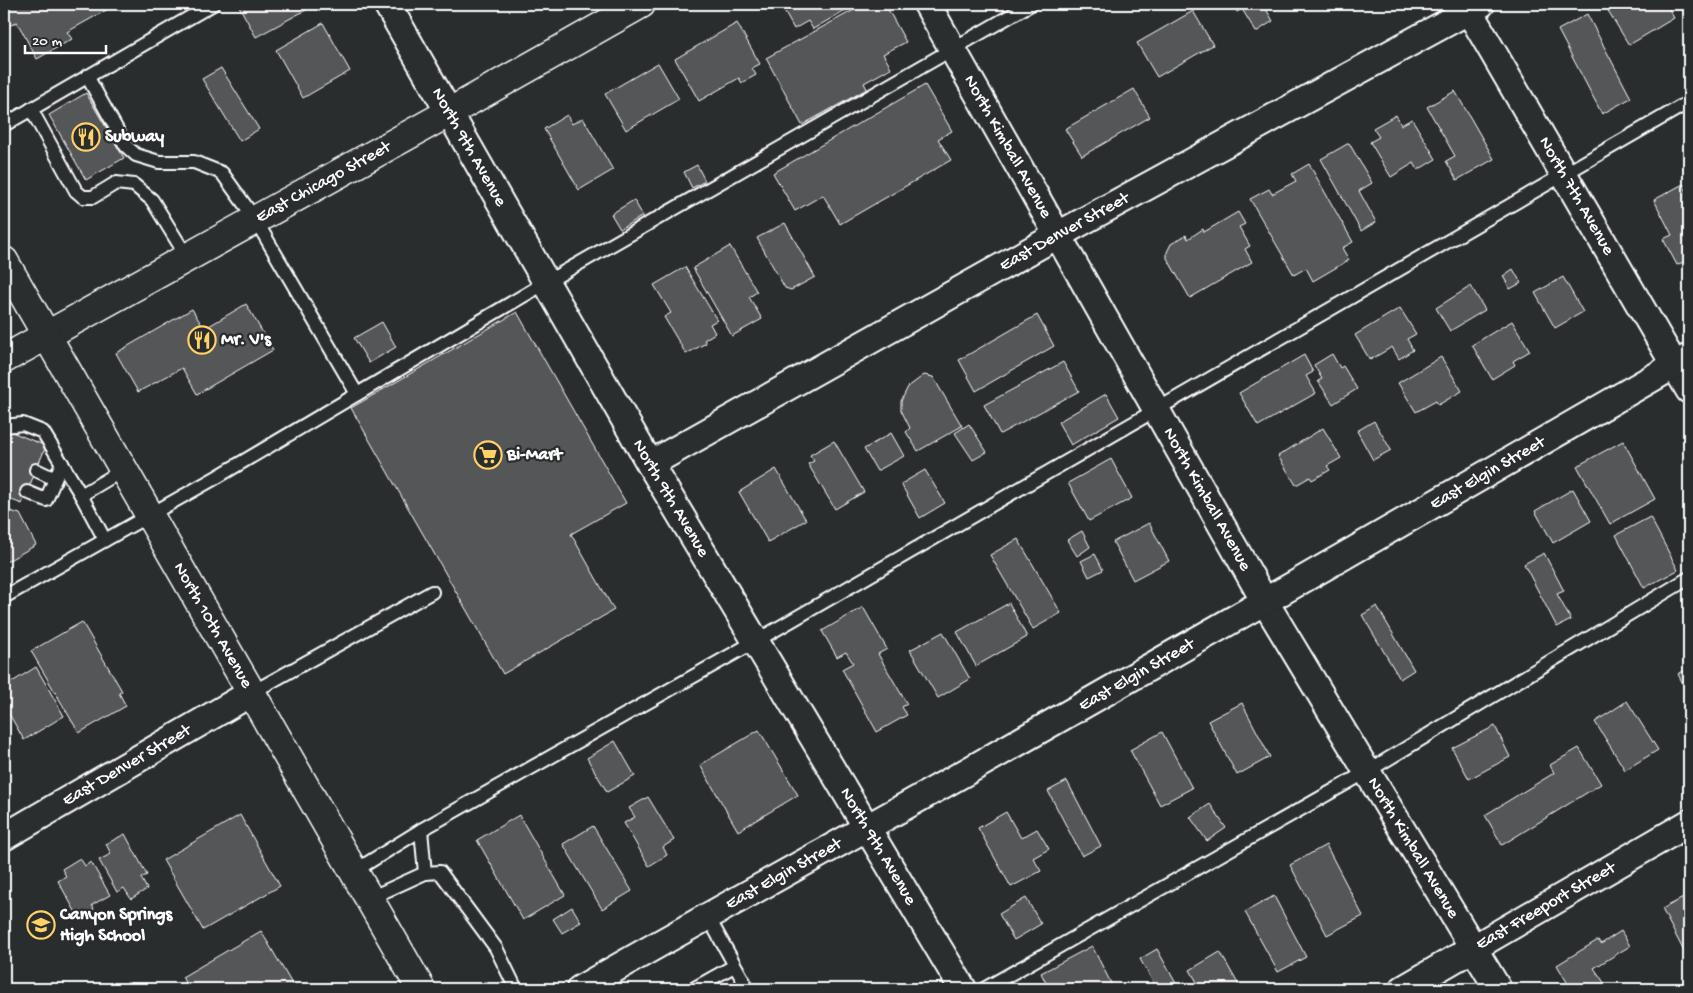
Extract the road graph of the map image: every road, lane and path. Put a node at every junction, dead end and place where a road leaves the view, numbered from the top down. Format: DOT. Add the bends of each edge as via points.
graph roads {
  1 [pos="213,4"];
  2 [pos="387,4"];
  3 [pos="641,4"];
  4 [pos="927,4"];
  5 [pos="1031,4"];
  6 [pos="1472,6"];
  7 [pos="952,49"];
  8 [pos="87,76"];
  9 [pos="1689,102"];
  10 [pos="31,109"];
  11 [pos="450,112"];
  12 [pos="4,125"];
  13 [pos="1564,174"];
  14 [pos="255,219"];
  15 [pos="1058,235"];
  16 [pos="187,257"];
  17 [pos="4,261"];
  18 [pos="545,283"];
  19 [pos="46,335"];
  20 [pos="4,359"];
  21 [pos="1682,361"];
  22 [pos="1689,390"];
  23 [pos="357,394"];
  24 [pos="1156,409"];
  25 [pos="4,426"];
  26 [pos="62,463"];
  27 [pos="650,464"];
  28 [pos="36,470"];
  29 [pos="123,470"];
  30 [pos="55,479"];
  31 [pos="27,492"];
  32 [pos="81,495"];
  33 [pos="148,516"];
  34 [pos="105,540"];
  35 [pos="1689,578"];
  36 [pos="432,592"];
  37 [pos="4,596"];
  38 [pos="1265,602"];
  39 [pos="756,641"];
  40 [pos="251,693"];
  41 [pos="1368,771"];
  42 [pos="1689,824"];
  43 [pos="866,828"];
  44 [pos="421,830"];
  45 [pos="4,837"];
  46 [pos="353,872"];
  47 [pos="425,873"];
  48 [pos="368,898"];
  49 [pos="707,915"];
  50 [pos="1474,948"];
  51 [pos="734,966"];
  52 [pos="421,989"];
  53 [pos="516,989"];
  54 [pos="580,989"];
  55 [pos="693,989"];
  56 [pos="748,989"];
  57 [pos="963,989"];
  58 [pos="984,989"];
  59 [pos="1403,989"];
  60 [pos="1498,989"];
  1 -- 8 [label="lane"];
  2 -- 11 [label="street, North 9th Avenue"];
  3 -- 11 [label="main road, East Chicago Street"];
  4 -- 7 [label="street, North Kimball Avenue"];
  5 -- 7 [label="lane"];
  6 -- 13 [label="street, North 7th Avenue"];
  6 -- 15 [label="street, East Denver Street"];
  7 -- 15 [label="street, North Kimball Avenue"];
  7 -- 18 [label="lane"];
  8 -- 10 [label="lane"];
  8 -- 14 [label="lane" via="126,146 136,155 159,162 194,162 222,173"];
  9 -- 13 [label="lane"];
  10 -- 12 [label="lane"];
  10 -- 16 [label="lane" via="76,191 83,198 93,197 116,183 134,184 152,200"];
  11 -- 14 [label="main road, East Chicago Street"];
  11 -- 18 [label="street, North 9th Avenue"];
  13 -- 21 [label="street, North 7th Avenue"];
  13 -- 24 [label="lane"];
  14 -- 16 [label="main road, East Chicago Street"];
  14 -- 23 [label="lane"];
  15 -- 24 [label="street, North Kimball Avenue"];
  15 -- 27 [label="street, East Denver Street"];
  16 -- 19 [label="main road, East Chicago Street"];
  17 -- 19 [label="main road, North 10th Avenue"];
  18 -- 23 [label="lane"];
  18 -- 27 [label="street, North 9th Avenue"];
  19 -- 20 [label="main road, East Chicago Street"];
  19 -- 29 [label="main road, North 10th Avenue"];
  21 -- 22 [label="street, North 7th Avenue"];
  21 -- 38 [label="street, East Elgin Street"];
  23 -- 33 [label="lane"];
  24 -- 38 [label="street, North Kimball Avenue"];
  24 -- 39 [label="lane"];
  25 -- 26 [label="lane" via="23,424 43,432"];
  26 -- 30 [label="lane"];
  26 -- 32 [label="lane"];
  27 -- 39 [label="street, North 9th Avenue"];
  28 -- 30 [label="lane"];
  29 -- 32 [label="lane"];
  29 -- 33 [label="main road, North 10th Avenue"];
  30 -- 31 [label="lane" via="46,500"];
  32 -- 34 [label="lane"];
  33 -- 34 [label="lane"];
  33 -- 40 [label="main road, North 10th Avenue"];
  34 -- 37 [label="lane"];
  35 -- 41 [label="lane"];
  36 -- 40 [label="lane"];
  38 -- 41 [label="street, North Kimball Avenue"];
  38 -- 43 [label="street, East Elgin Street"];
  39 -- 43 [label="street, North 9th Avenue"];
  39 -- 44 [label="lane"];
  40 -- 45 [label="street, East Denver Street"];
  40 -- 46 [label="main road, North 10th Avenue"];
  41 -- 50 [label="street, North Kimball Avenue"];
  41 -- 58 [label="lane"];
  42 -- 50 [label="street, East Freeport Street"];
  43 -- 49 [label="street, East Elgin Street"];
  43 -- 57 [label="street, North 9th Avenue"];
  44 -- 46 [label="lane"];
  44 -- 47 [label="lane"];
  46 -- 48 [label="main road, North 10th Avenue"];
  47 -- 48 [label="lane"];
  47 -- 53 [label="lane" via="440,872 496,948"];
  48 -- 52 [label="main road, North 10th Avenue"];
  49 -- 51 [label="lane"];
  49 -- 54 [label="street, East Elgin Street"];
  50 -- 59 [label="street, East Freeport Street"];
  50 -- 60 [label="street, North Kimball Avenue"];
  51 -- 55 [label="lane"];
  51 -- 56 [label="lane"];
}
